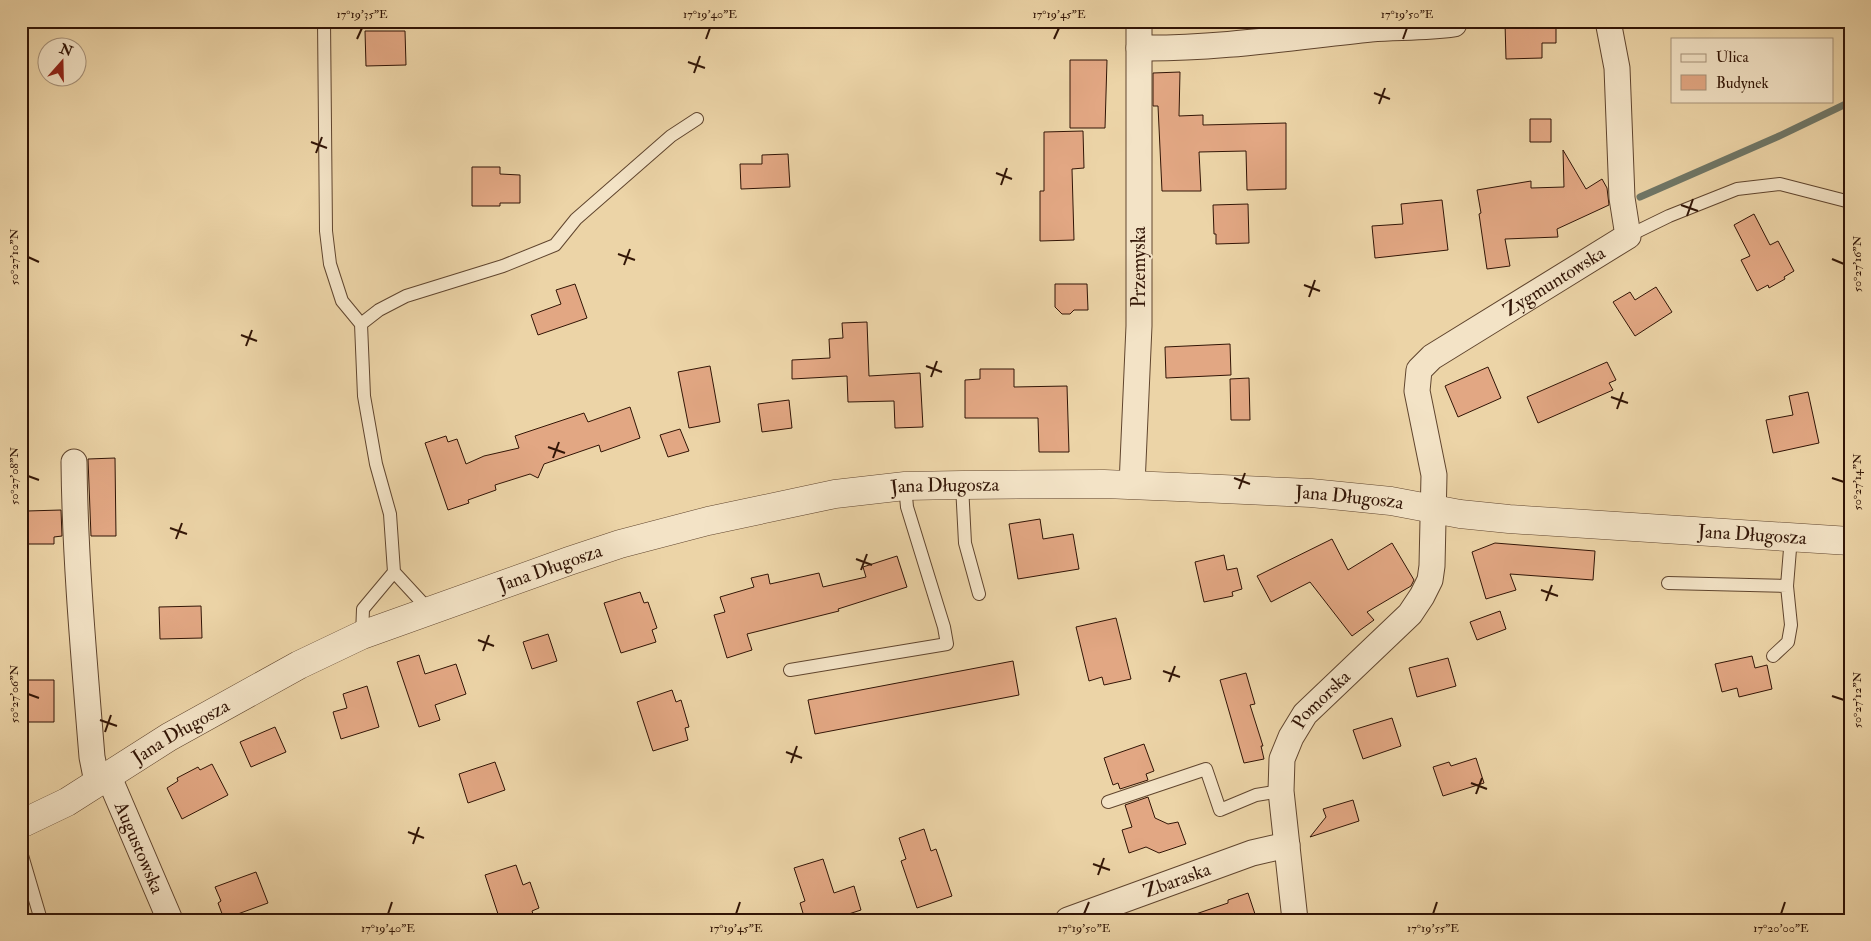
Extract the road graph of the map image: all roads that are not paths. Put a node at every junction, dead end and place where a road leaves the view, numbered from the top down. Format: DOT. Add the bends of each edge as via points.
graph roads {
  1 [pos="324,21"];
  2 [pos="1139,21"];
  3 [pos="1608,21"];
  4 [pos="1454,24"];
  5 [pos="1139,48"];
  6 [pos="697,119"];
  7 [pos="1850,202"];
  8 [pos="1628,236"];
  9 [pos="361,324"];
  10 [pos="74,462"];
  11 [pos="962,484"];
  12 [pos="905,486"];
  13 [pos="1132,486"];
  14 [pos="1433,509"];
  15 [pos="1791,537"];
  16 [pos="1850,541"];
  17 [pos="394,572"];
  18 [pos="1668,583"];
  19 [pos="1788,586"];
  20 [pos="979,594"];
  21 [pos="430,611"];
  22 [pos="362,635"];
  23 [pos="1773,656"];
  24 [pos="790,670"];
  25 [pos="103,779"];
  26 [pos="1281,790"];
  27 [pos="1108,802"];
  28 [pos="21,824"];
  29 [pos="1287,845"];
  30 [pos="21,852"];
  31 [pos="41,920"];
  32 [pos="170,920"];
  33 [pos="1068,920"];
  34 [pos="1295,920"];
  1 -- 9 [label="lane" via="326,231 330,264 342,301"];
  2 -- 5 [label="street, Przemyska"];
  3 -- 8 [label="street" via="1617,68 1622,198"];
  4 -- 5 [label="street" via="1268,41"];
  5 -- 13 [label="street, Przemyska" via="1139,326"];
  6 -- 9 [label="lane" via="671,136 576,219 555,245 502,266 406,296"];
  7 -- 8 [label="lane" via="1780,184 1737,188"];
  8 -- 14 [label="street, Zygmuntowska" via="1432,357 1419,370 1417,391 1434,475"];
  9 -- 17 [label="lane" via="364,396 376,464 390,514"];
  10 -- 25 [label="street" via="79,598 92,757"];
  11 -- 12 [label="street, Jana Długosza"];
  11 -- 13 [label="street, Jana Długosza"];
  11 -- 20 [label="lane" via="965,543"];
  12 -- 21 [label="street, Jana Długosza" via="835,494 660,533 568,561"];
  12 -- 24 [label="lane" via="906,507 944,627 946,644"];
  13 -- 14 [label="street, Jana Długosza" via="1311,493"];
  14 -- 15 [label="street, Jana Długosza" via="1546,522"];
  14 -- 26 [label="street, Pomorska" via="1430,580 1422,596 1410,614 1296,726 1282,759"];
  15 -- 16 [label="street, Jana Długosza"];
  15 -- 19 [label="lane"];
  17 -- 21 [label="lane"];
  17 -- 22 [label="lane" via="362,609"];
  18 -- 19 [label="lane"];
  19 -- 23 [label="lane" via="1792,625 1788,642"];
  21 -- 22 [label="street, Jana Długosza"];
  22 -- 25 [label="street, Jana Długosza" via="299,665 178,732"];
  25 -- 28 [label="street, Jana Długosza" via="67,802"];
  25 -- 32 [label="street, Augustowska"];
  26 -- 27 [label="lane" via="1256,795 1220,810 1206,769"];
  26 -- 29 [label="street, Pomorska"];
  29 -- 33 [label="street, Zbaraska" via="1252,853"];
  29 -- 34 [label="street, Pomorska"];
  30 -- 31 [label="lane"];
}
